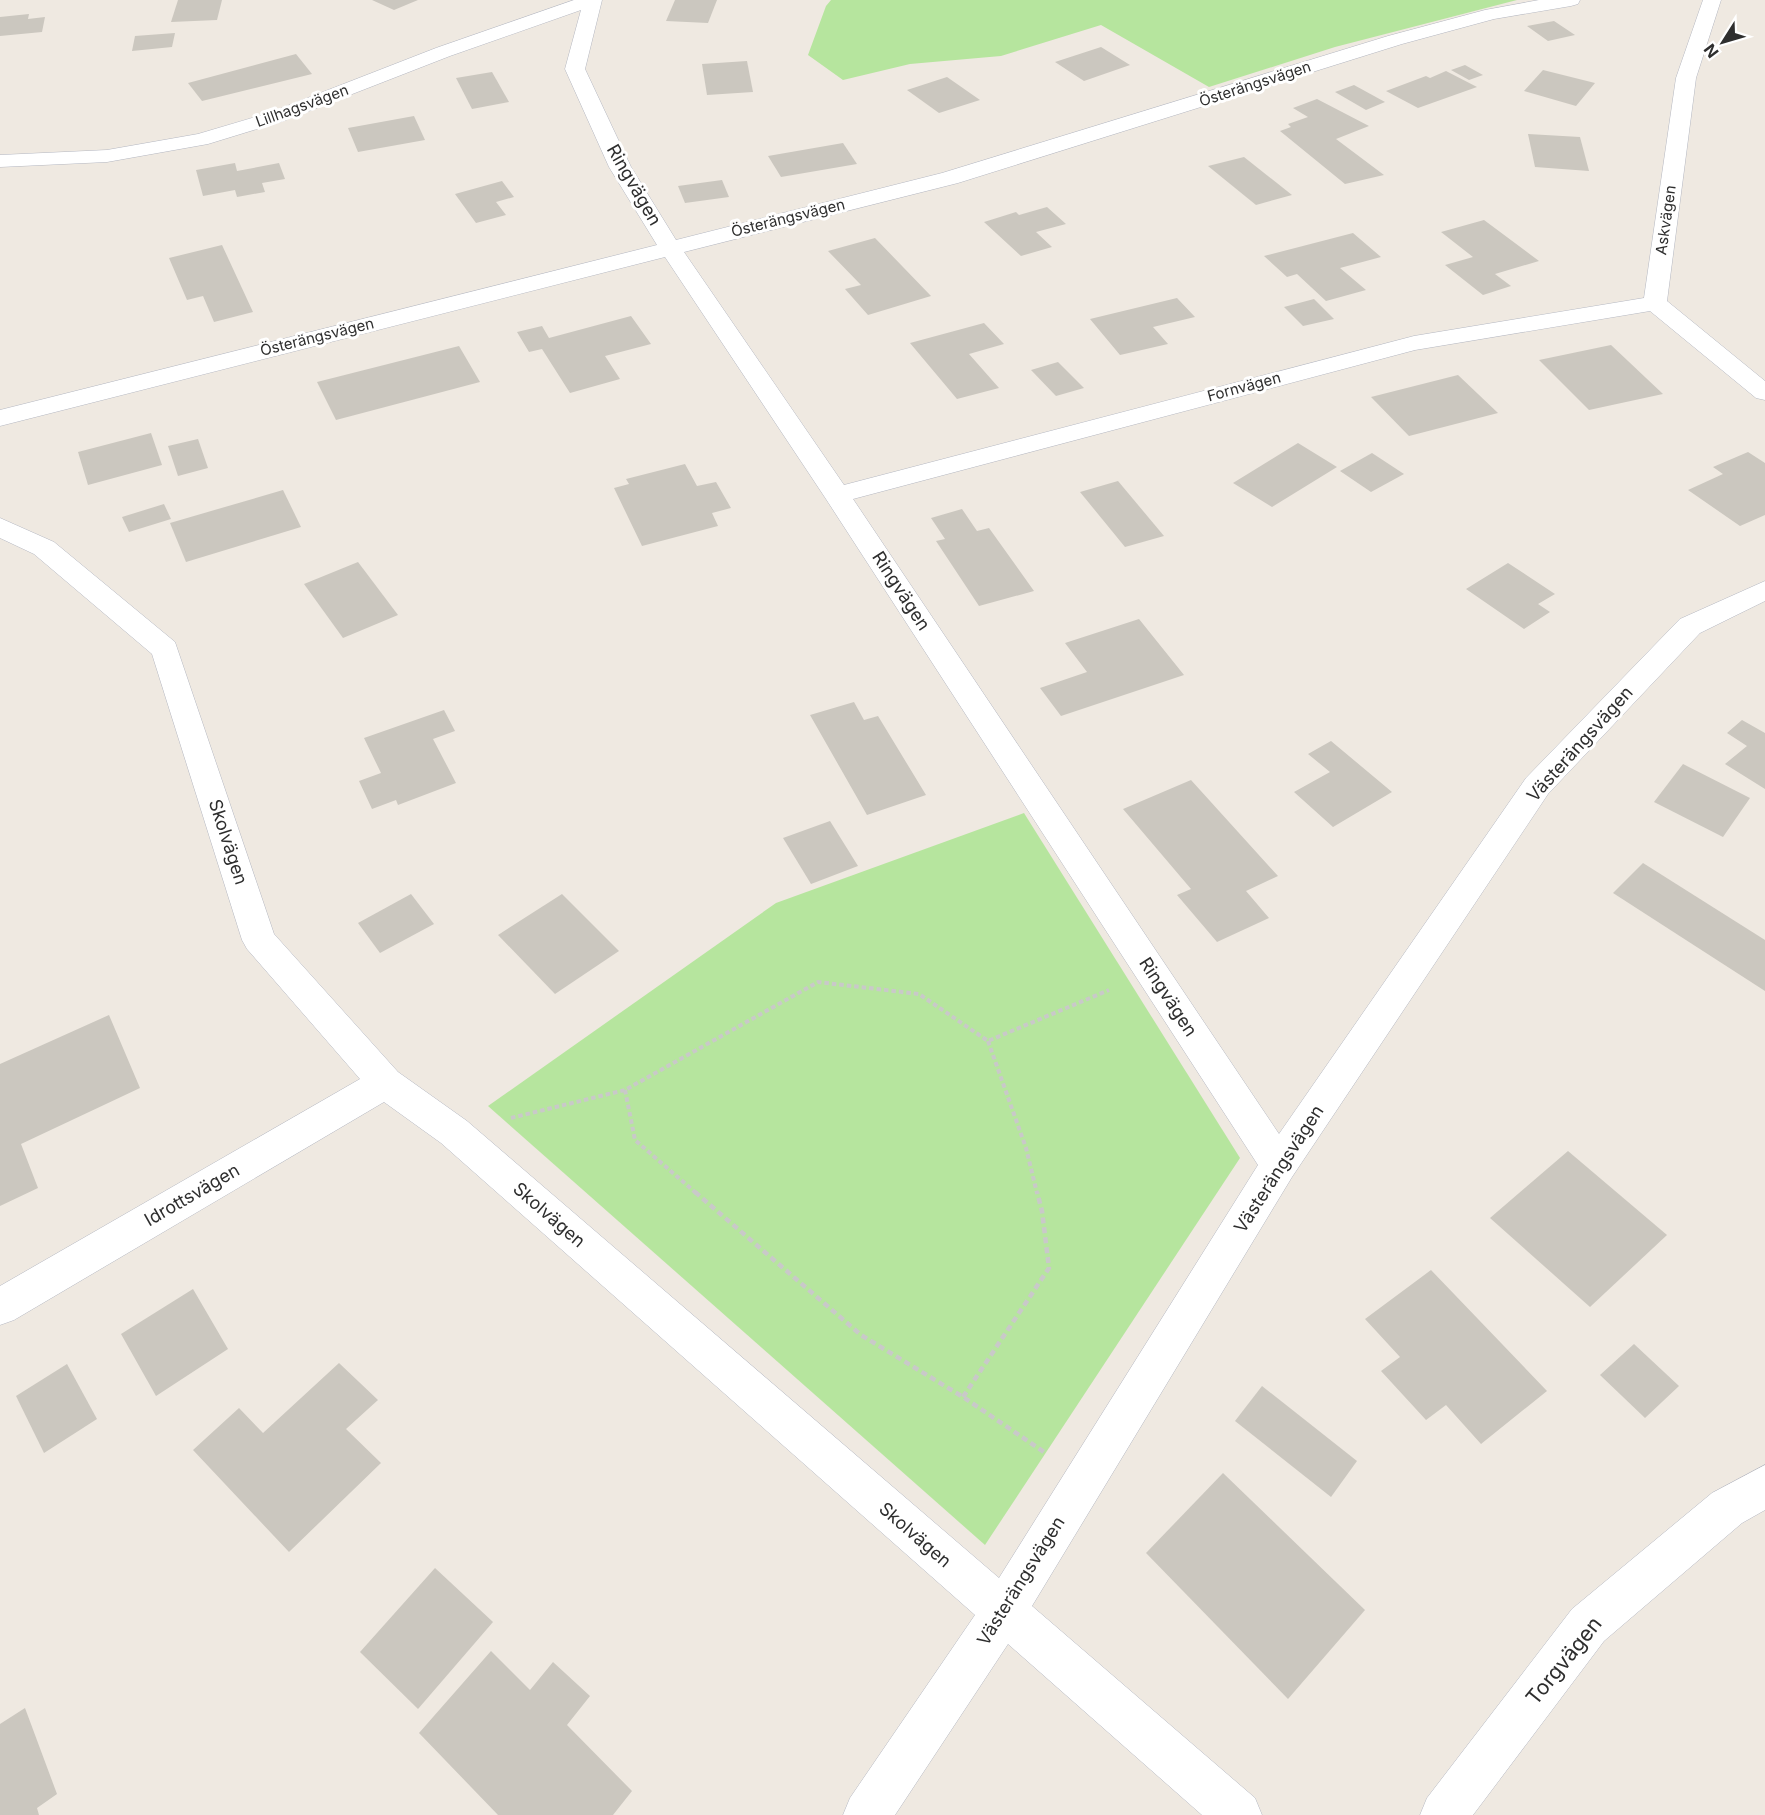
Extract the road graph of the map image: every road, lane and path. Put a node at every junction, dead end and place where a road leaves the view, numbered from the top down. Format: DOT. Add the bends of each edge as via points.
graph roads {
  1 [pos="592,0"];
  2 [pos="1571,0"];
  3 [pos="1712,0"];
  4 [pos="0,161"];
  5 [pos="670,248"];
  6 [pos="1655,303"];
  7 [pos="1765,393"];
  8 [pos="0,418"];
  9 [pos="837,495"];
  10 [pos="0,526"];
  11 [pos="1765,590"];
  12 [pos="1151,972"];
  13 [pos="988,1041"];
  14 [pos="385,1083"];
  15 [pos="625,1090"];
  16 [pos="454,1132"];
  17 [pos="1279,1165"];
  18 [pos="0,1307"];
  19 [pos="963,1397"];
  20 [pos="1085,1480"];
  21 [pos="1765,1486"];
  22 [pos="1003,1612"];
  23 [pos="867,1815"];
  24 [pos="1238,1815"];
  25 [pos="1444,1815"];
  1 -- 4 [label="street, Lillhagsvägen" via="276,117 201,140 107,156"];
  1 -- 5 [label="street, Ringvägen" via="575,69 620,167"];
  2 -- 5 [label="street, Österängsvägen" via="1492,14 1395,40 950,178"];
  3 -- 6 [label="street, Askvägen" via="1686,78"];
  5 -- 8 [label="street, Österängsvägen"];
  5 -- 9 [label="street, Ringvägen"];
  6 -- 7 [label="street"];
  6 -- 9 [label="street, Fornvägen" via="1414,343"];
  9 -- 12 [label="street, Ringvägen"];
  10 -- 14 [label="street, Skolvägen" via="44,548 165,649 260,940"];
  11 -- 17 [label="street, Västerängsvägen" via="1690,626 1537,786"];
  12 -- 13 [label="path"];
  12 -- 17 [label="street, Ringvägen"];
  13 -- 15 [label="path" via="919,994 818,982"];
  13 -- 19 [label="path" via="1026,1148 1042,1211 1049,1268"];
  14 -- 16 [label="street, Skolvägen"];
  14 -- 18 [label="street, Idrottsvägen"];
  15 -- 16 [label="path"];
  15 -- 19 [label="path" via="635,1140 861,1335"];
  16 -- 22 [label="street, Skolvägen"];
  17 -- 20 [label="street, Västerängsvägen"];
  19 -- 20 [label="path"];
  20 -- 22 [label="street, Västerängsvägen"];
  21 -- 25 [label="street, Torgvägen" via="1727,1508 1588,1625"];
  22 -- 23 [label="street, Västerängsvägen"];
  22 -- 24 [label="street, Skolvägen"];
}
